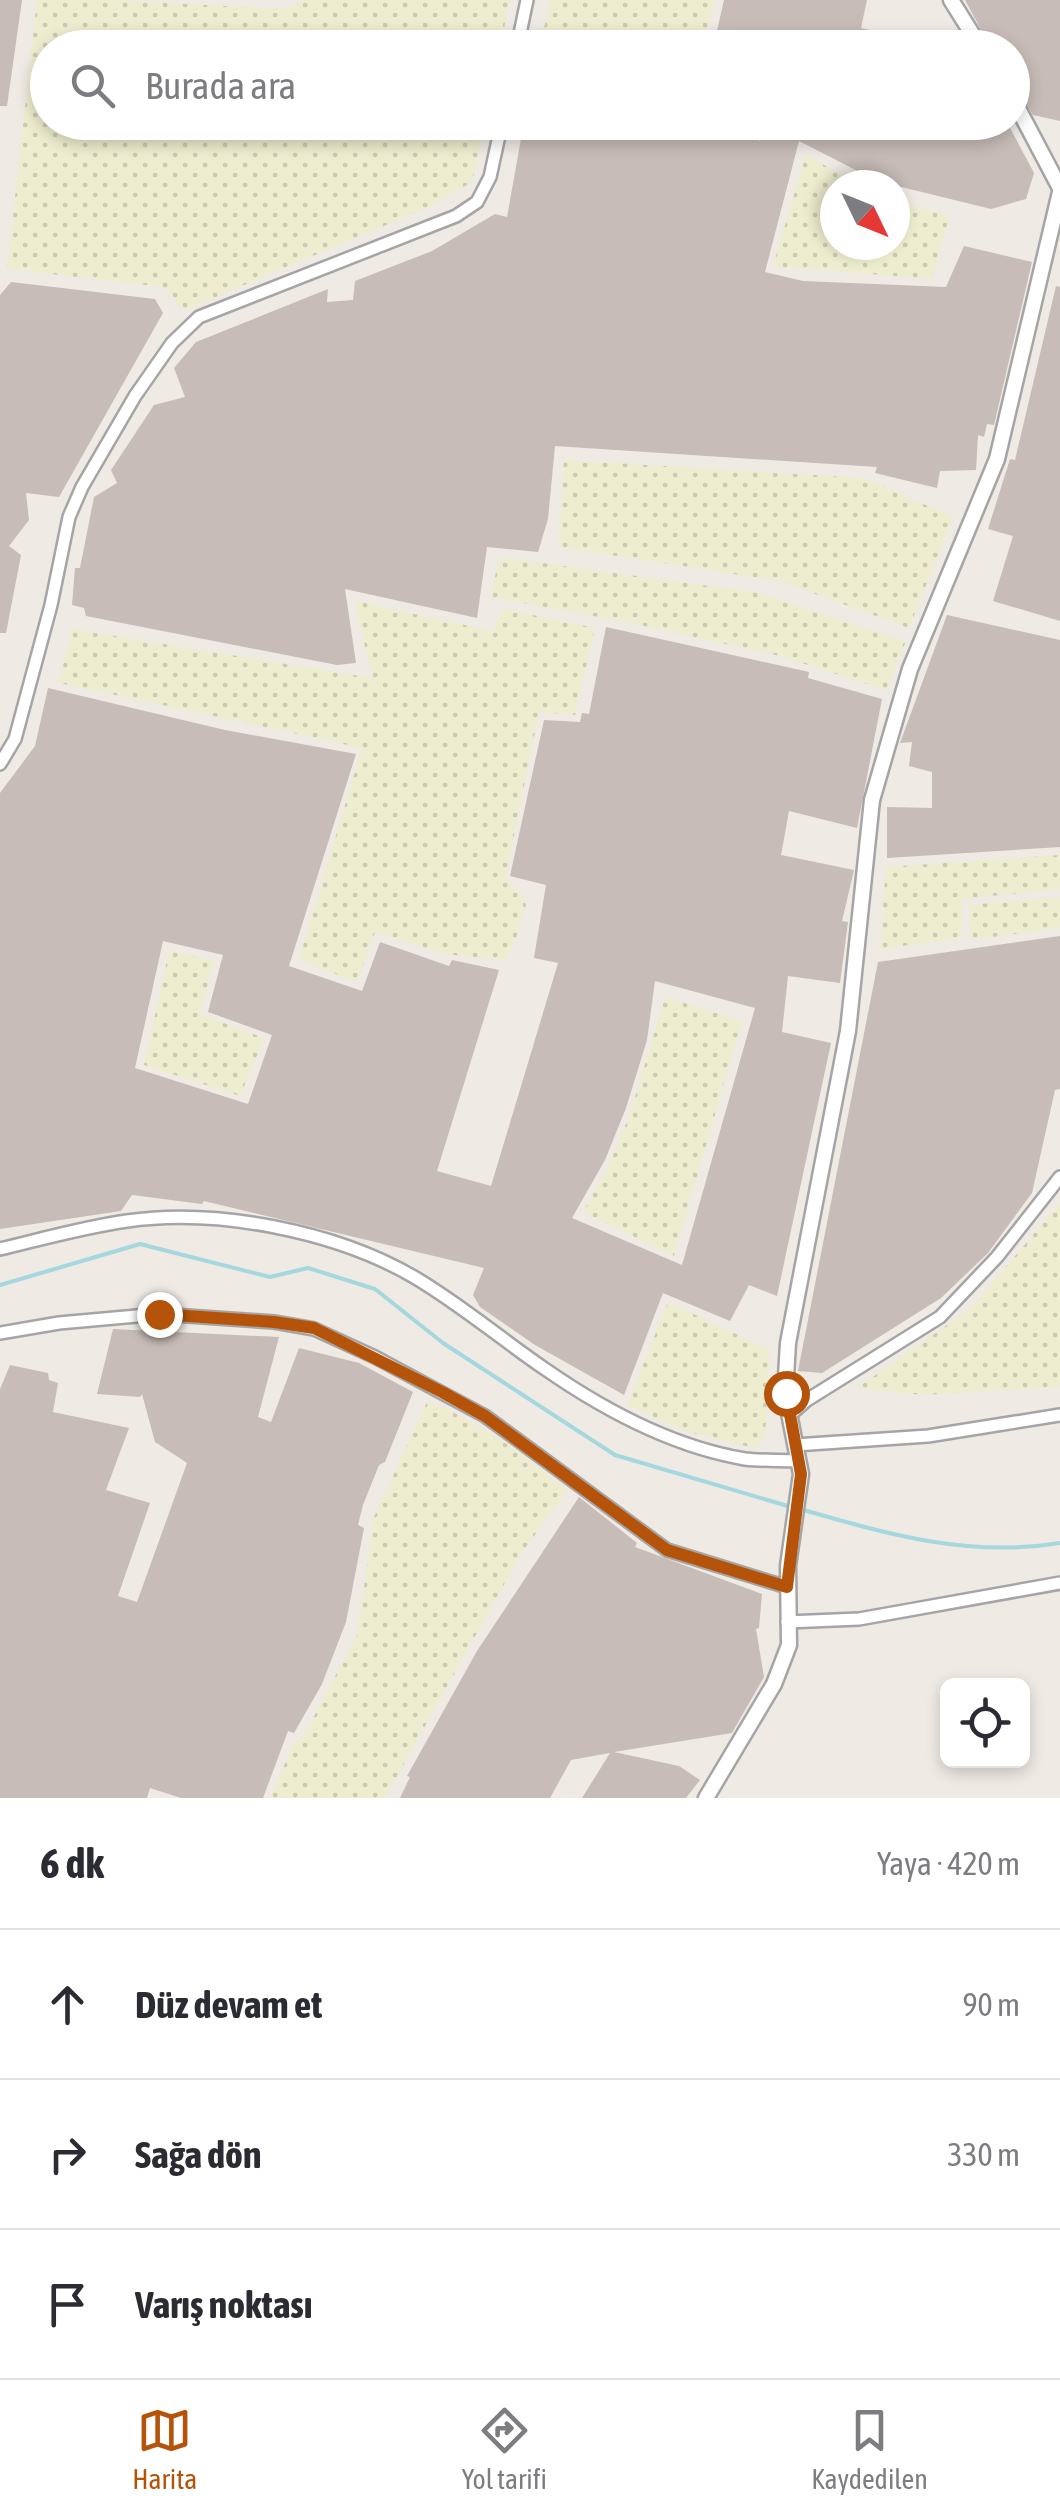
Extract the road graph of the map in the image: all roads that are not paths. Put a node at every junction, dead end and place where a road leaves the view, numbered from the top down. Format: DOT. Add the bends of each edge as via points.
graph roads {
  1 [pos="527,0"];
  2 [pos="951,0"];
  3 [pos="521,30"];
  4 [pos="970,30"];
  5 [pos="1030,126"];
  6 [pos="498,140"];
  7 [pos="1060,190"];
  8 [pos="0,764"];
  9 [pos="1060,1177"];
  10 [pos="0,1249"];
  11 [pos="0,1333"];
  12 [pos="790,1415"];
  13 [pos="1060,1415"];
  14 [pos="795,1445"];
  15 [pos="800,1468"];
  16 [pos="1060,1583"];
  17 [pos="787,1587"];
  18 [pos="787,1622"];
  19 [pos="706,1798"];
  1 -- 3 [label="street"];
  2 -- 4 [label="street"];
  5 -- 7 [label="street"];
  6 -- 8 [label="street" via="478,202 456,216 199,317 172,344 135,396 69,517 15,739"];
  7 -- 12 [label="street" via="997,459 910,669 872,800 848,1032 788,1343"];
  9 -- 12 [label="street" via="940,1317"];
  10 -- 15 [label="street" via="127,1221 181,1218 304,1234 412,1276 548,1371 637,1422 686,1444"];
  11 -- 17 [label="street" via="159,1314 314,1328 485,1416 667,1550"];
  12 -- 14 [label="street"];
  13 -- 14 [label="street" via="928,1436"];
  14 -- 15 [label="street"];
  15 -- 17 [label="street"];
  16 -- 18 [label="street" via="859,1619"];
  17 -- 18 [label="street"];
  18 -- 19 [label="street" via="789,1645 774,1684"];
}
